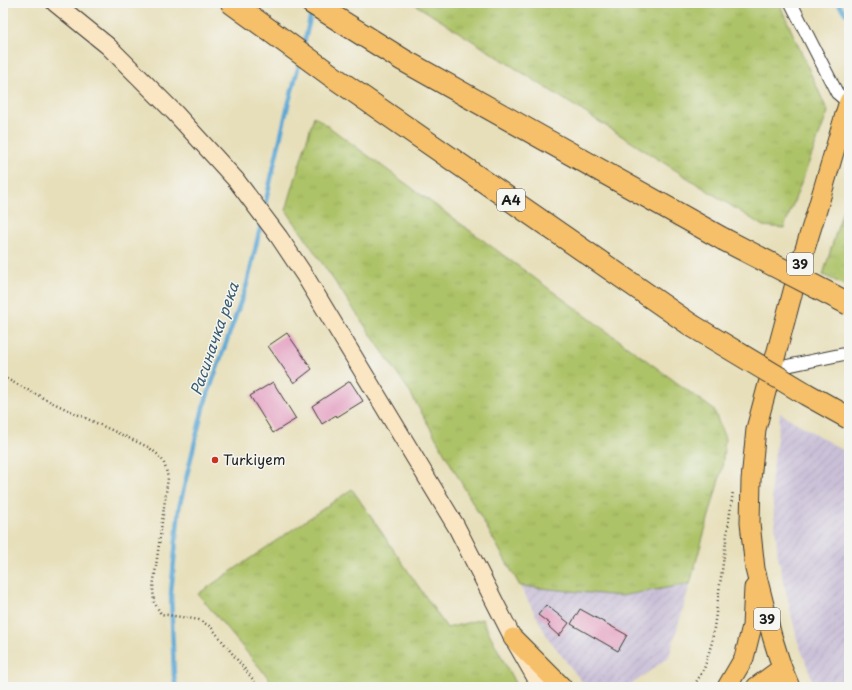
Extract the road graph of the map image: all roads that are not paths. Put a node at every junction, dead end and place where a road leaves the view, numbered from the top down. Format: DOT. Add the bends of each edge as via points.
graph roads {
  1 [pos="55,3"];
  2 [pos="232,3"];
  3 [pos="312,3"];
  4 [pos="791,3"];
  5 [pos="849,100"];
  6 [pos="849,304"];
  7 [pos="849,353"];
  8 [pos="772,369"];
  9 [pos="849,418"];
  10 [pos="755,569"];
  11 [pos="513,638"];
  12 [pos="782,668"];
  13 [pos="542,687"];
  14 [pos="562,687"];
  15 [pos="727,687"];
  16 [pos="756,687"];
  17 [pos="790,687"];
  1 -- 11 [label="main road" via="108,46 175,113 236,180 279,237 456,526"];
  2 -- 9 [label="highway, A4, bridge" via="332,76 691,325"];
  3 -- 6 [label="highway, bridge" via="403,60 723,239"];
  4 -- 5 [label="street" via="837,93"];
  5 -- 8 [label="main road, 39"];
  7 -- 8 [label="street"];
  8 -- 10 [label="main road, 39" via="756,429 752,473 750,523"];
  10 -- 12 [label="main road, 39"];
  10 -- 15 [label="main road" via="752,626 744,658"];
  11 -- 13 [label="main road"];
  11 -- 14 [label="main road"];
  12 -- 16 [label="main road"];
  12 -- 17 [label="main road, 39"];
}
